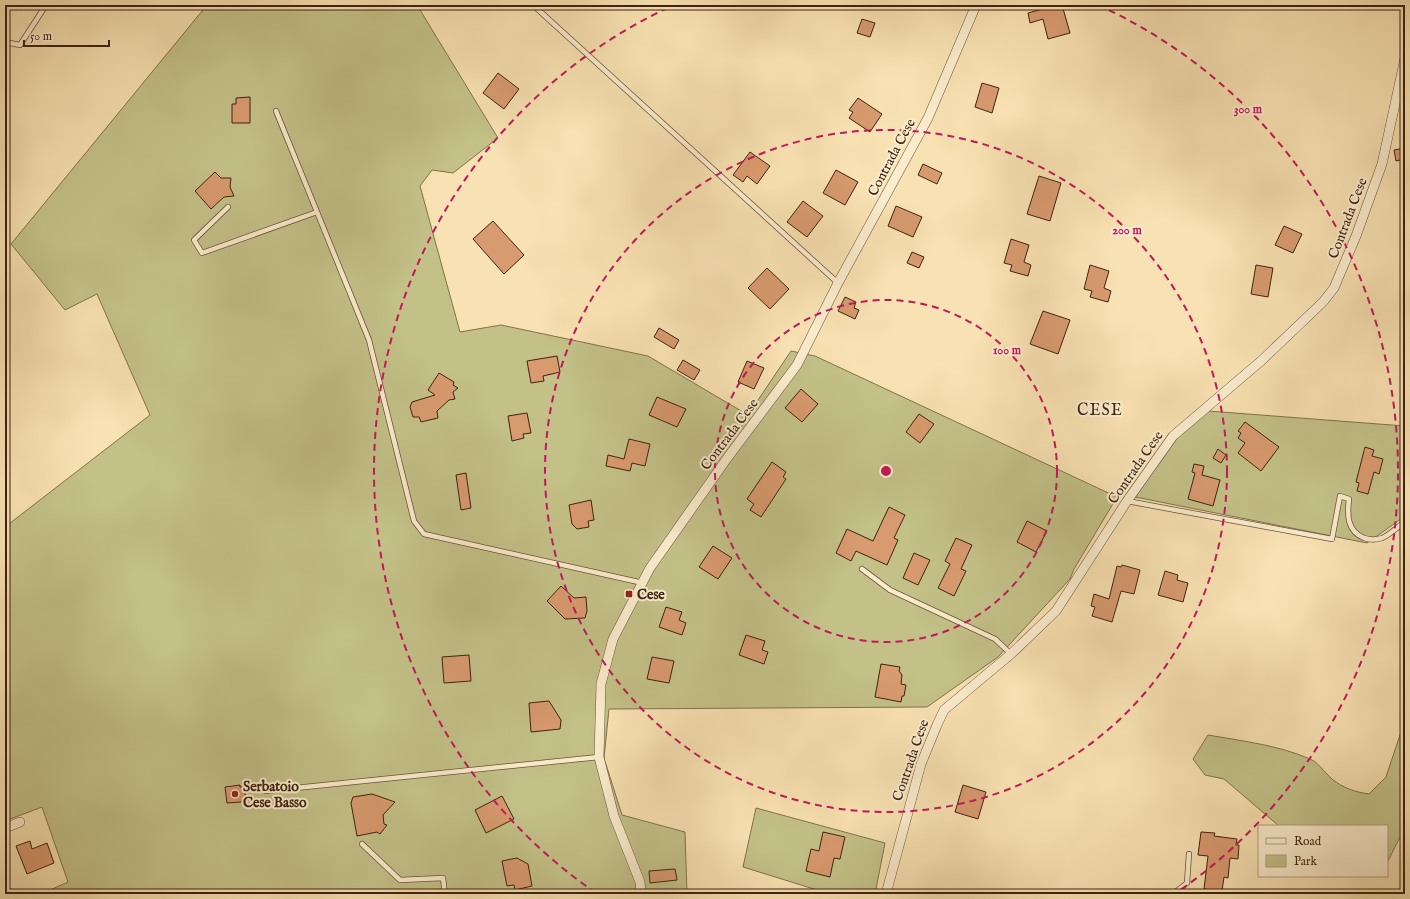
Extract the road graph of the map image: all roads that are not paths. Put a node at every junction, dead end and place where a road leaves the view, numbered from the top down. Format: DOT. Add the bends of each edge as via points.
graph roads {
  1 [pos="46,5"];
  2 [pos="533,5"];
  3 [pos="976,5"];
  4 [pos="5,42"];
  5 [pos="1405,58"];
  6 [pos="276,111"];
  7 [pos="228,206"];
  8 [pos="316,212"];
  9 [pos="838,283"];
  10 [pos="1127,501"];
  11 [pos="1405,522"];
  12 [pos="862,569"];
  13 [pos="643,583"];
  14 [pos="1011,654"];
  15 [pos="599,757"];
  16 [pos="266,791"];
  17 [pos="20,822"];
  18 [pos="5,828"];
  19 [pos="362,844"];
  20 [pos="1189,854"];
  21 [pos="445,894"];
  22 [pos="641,894"];
  23 [pos="886,894"];
  24 [pos="1174,894"];
  1 -- 4 [label="lane" via="20,45"];
  2 -- 9 [label="lane"];
  3 -- 9 [label="street, Contrada Cese" via="928,118"];
  5 -- 10 [label="street, Contrada Cese" via="1382,164 1334,288 1261,360 1173,436"];
  6 -- 8 [label="lane"];
  7 -- 8 [label="lane" via="194,240 202,253"];
  8 -- 13 [label="lane" via="369,340 414,520 424,534"];
  9 -- 13 [label="street, Contrada Cese" via="797,365 688,512 650,568"];
  10 -- 11 [label="lane" via="1332,539 1340,496 1349,499 1347,515 1351,528 1360,536 1370,540 1383,538"];
  10 -- 14 [label="street, Contrada Cese" via="1056,611"];
  12 -- 14 [label="lane" via="890,590 996,639"];
  13 -- 15 [label="street, Contrada Cese" via="613,639 600,684"];
  14 -- 23 [label="street, Contrada Cese" via="944,710 936,724 921,764"];
  15 -- 16 [label="lane"];
  15 -- 22 [label="street, Contrada Cese" via="614,816 640,882"];
  17 -- 18 [label="street"];
  19 -- 21 [label="lane" via="400,880 442,878"];
  20 -- 24 [label="lane" via="1187,883"];
}
